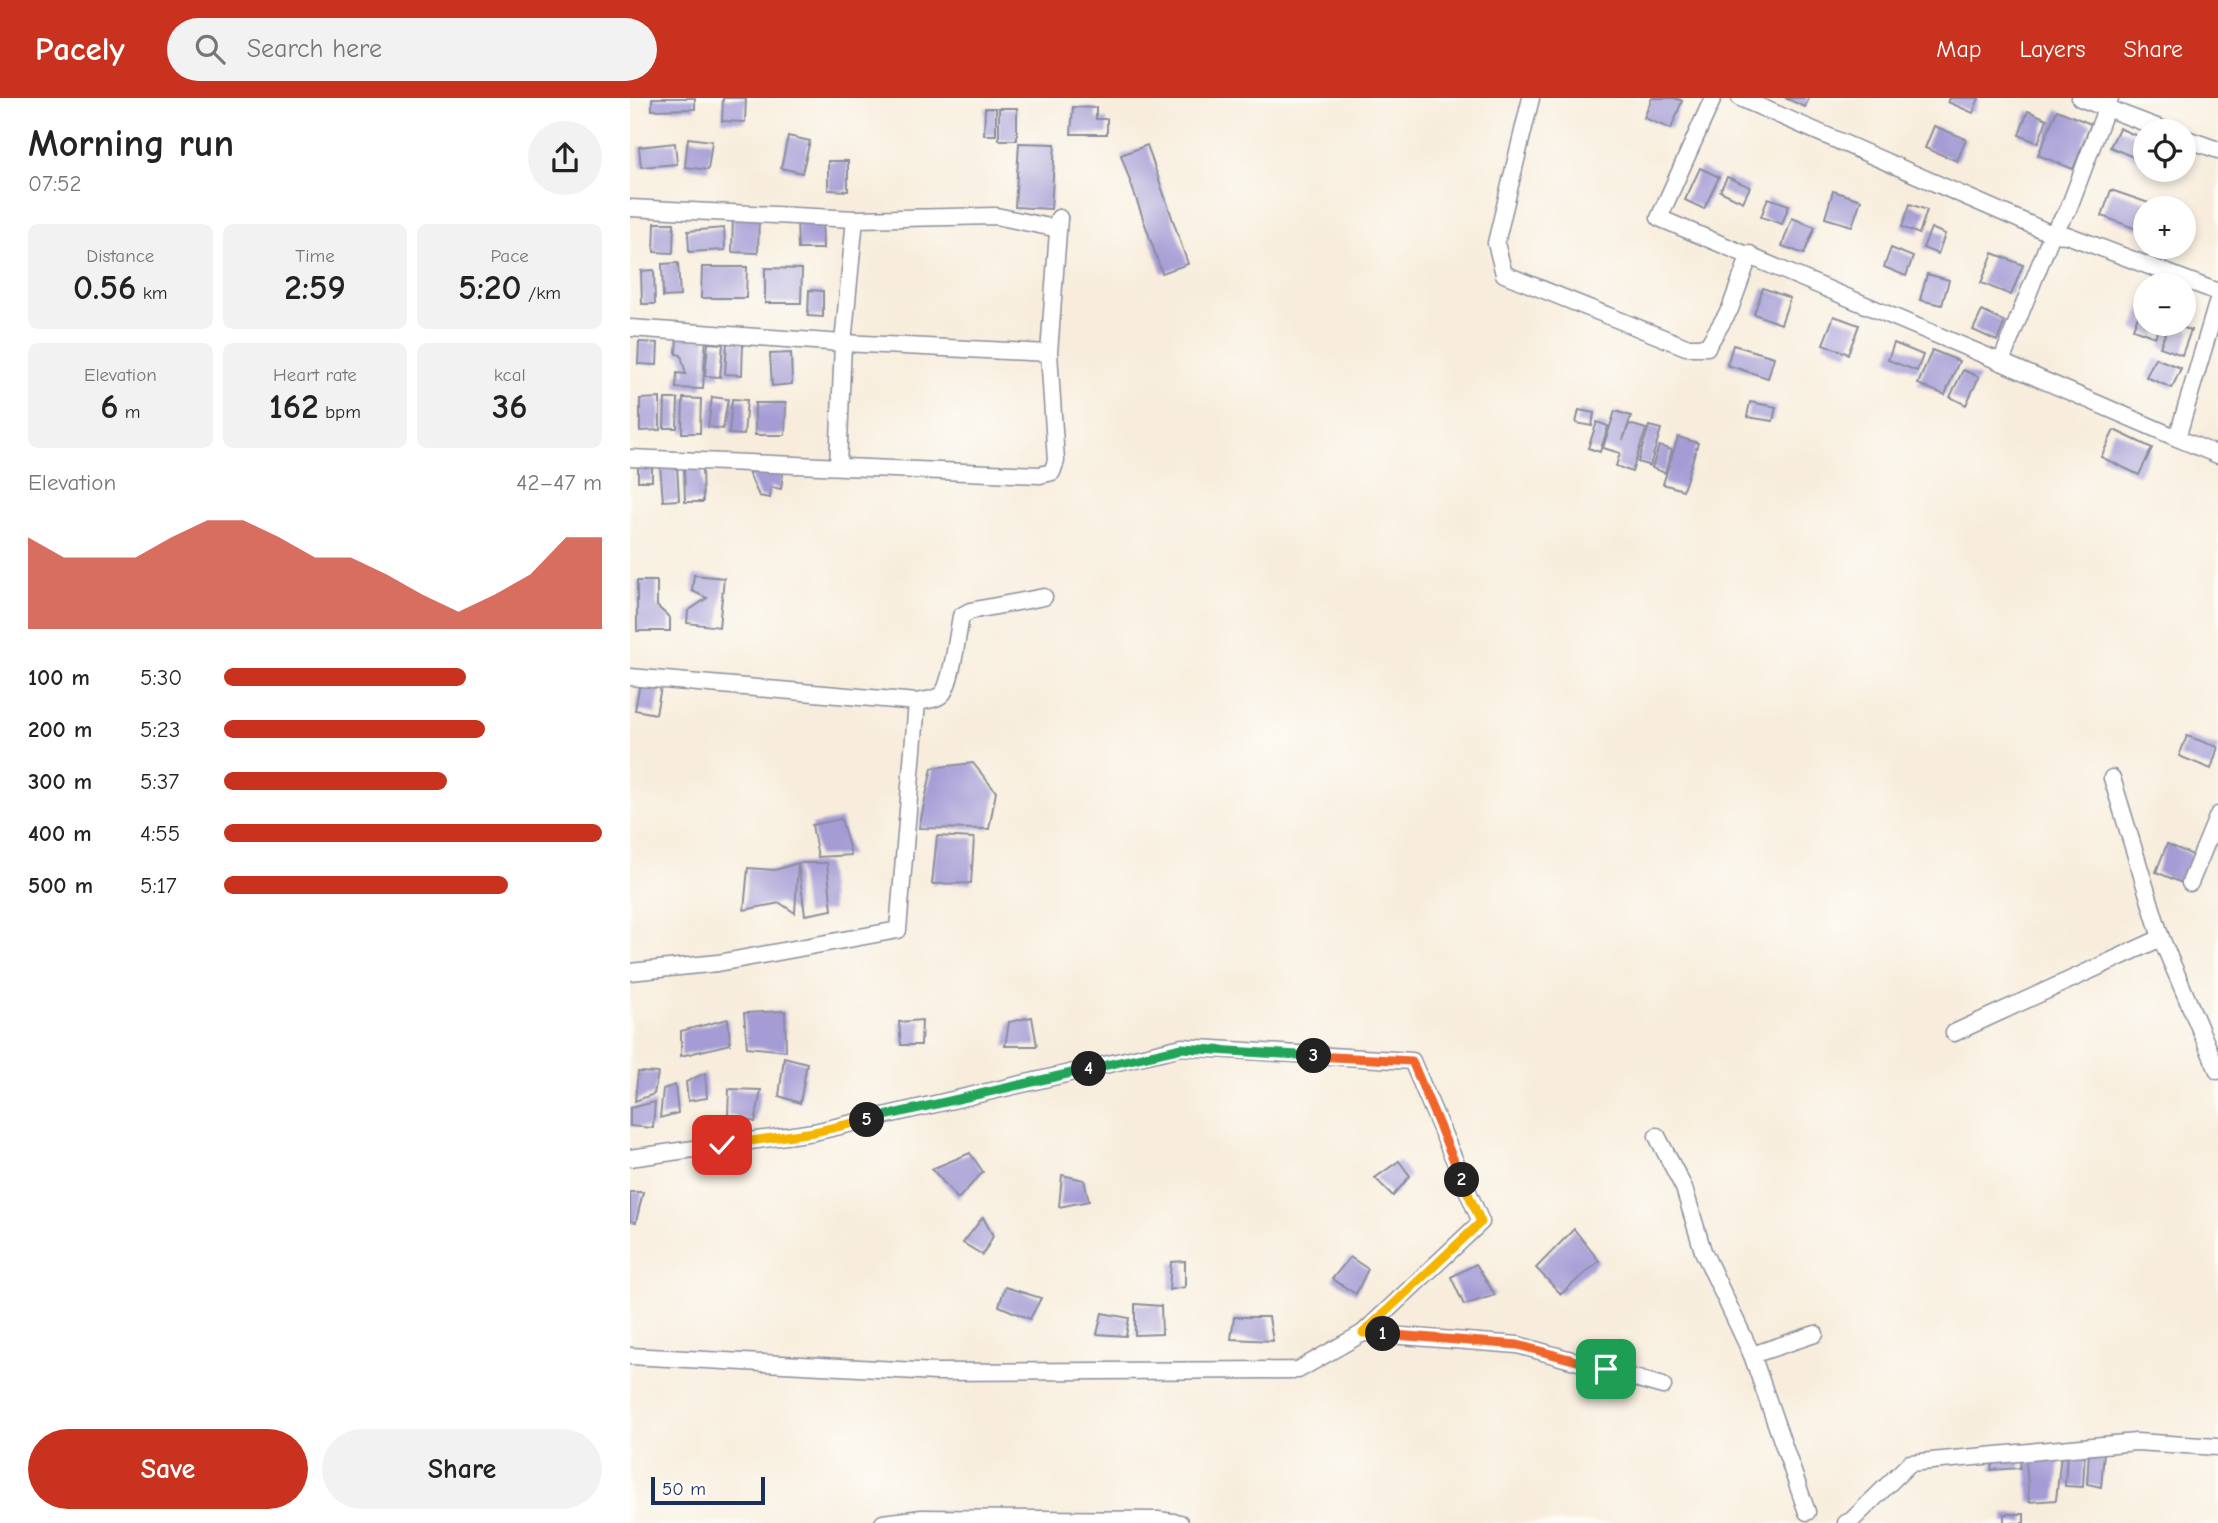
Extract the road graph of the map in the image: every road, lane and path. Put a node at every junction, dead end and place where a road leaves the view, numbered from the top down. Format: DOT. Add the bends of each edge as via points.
graph roads {
  1 [pos="1531,98"];
  2 [pos="1713,98"];
  3 [pos="1740,98"];
  4 [pos="2080,98"];
  5 [pos="2108,104"];
  6 [pos="2141,119"];
  7 [pos="2196,142"];
  8 [pos="2218,150"];
  9 [pos="630,208"];
  10 [pos="855,219"];
  11 [pos="2052,234"];
  12 [pos="1750,254"];
  13 [pos="2218,292"];
  14 [pos="2218,300"];
  15 [pos="630,328"];
  16 [pos="842,343"];
  17 [pos="1049,353"];
  18 [pos="2001,362"];
  19 [pos="2176,438"];
  20 [pos="2218,455"];
  21 [pos="630,458"];
  22 [pos="838,466"];
  23 [pos="1044,597"];
  24 [pos="630,677"];
  25 [pos="917,702"];
  26 [pos="2112,778"];
  27 [pos="2218,815"];
  28 [pos="2214,836"];
  29 [pos="2190,883"];
  30 [pos="2161,938"];
  31 [pos="630,972"];
  32 [pos="1954,1033"];
  33 [pos="2218,1071"];
  34 [pos="1657,1136"];
  35 [pos="630,1158"];
  36 [pos="1363,1333"];
  37 [pos="1815,1334"];
  38 [pos="1752,1355"];
  39 [pos="630,1356"];
  40 [pos="1663,1386"];
  41 [pos="2218,1447"];
  42 [pos="1807,1512"];
  43 [pos="883,1523"];
  44 [pos="1180,1523"];
  45 [pos="1846,1523"];
  1 -- 12 [label="street" via="1496,243 1504,274 1686,347 1707,347 1730,309"];
  2 -- 12 [label="street" via="1659,218"];
  3 -- 11 [label="street"];
  4 -- 5 [label="street"];
  5 -- 6 [label="street"];
  5 -- 11 [label="street" via="2068,210"];
  7 -- 8 [label="street"];
  9 -- 10 [label="street"];
  10 -- 16 [label="street"];
  10 -- 17 [label="street" via="996,216 1054,228 1059,218"];
  11 -- 13 [label="street" via="2067,234"];
  11 -- 18 [label="street"];
  12 -- 18 [label="street"];
  14 -- 19 [label="street"];
  15 -- 16 [label="street"];
  16 -- 17 [label="street"];
  16 -- 22 [label="street"];
  17 -- 22 [label="street" via="1056,461 1052,472"];
  18 -- 19 [label="street"];
  19 -- 20 [label="street"];
  21 -- 22 [label="street"];
  23 -- 25 [label="street" via="961,616 943,693"];
  24 -- 25 [label="street"];
  25 -- 31 [label="street" via="898,930 718,963"];
  26 -- 30 [label="street"];
  27 -- 28 [label="street"];
  28 -- 29 [label="street"];
  30 -- 32 [label="street"];
  30 -- 33 [label="street"];
  34 -- 38 [label="street" via="1684,1188 1703,1251"];
  35 -- 36 [label="street" via="814,1132 1182,1048 1412,1061 1481,1222"];
  36 -- 39 [label="street" via="1298,1370 936,1372"];
  36 -- 40 [label="street" via="1518,1345"];
  37 -- 38 [label="street"];
  38 -- 42 [label="street"];
  41 -- 45 [label="street" via="2136,1442 1910,1463"];
  43 -- 44 [label="street" via="922,1518"];
}
